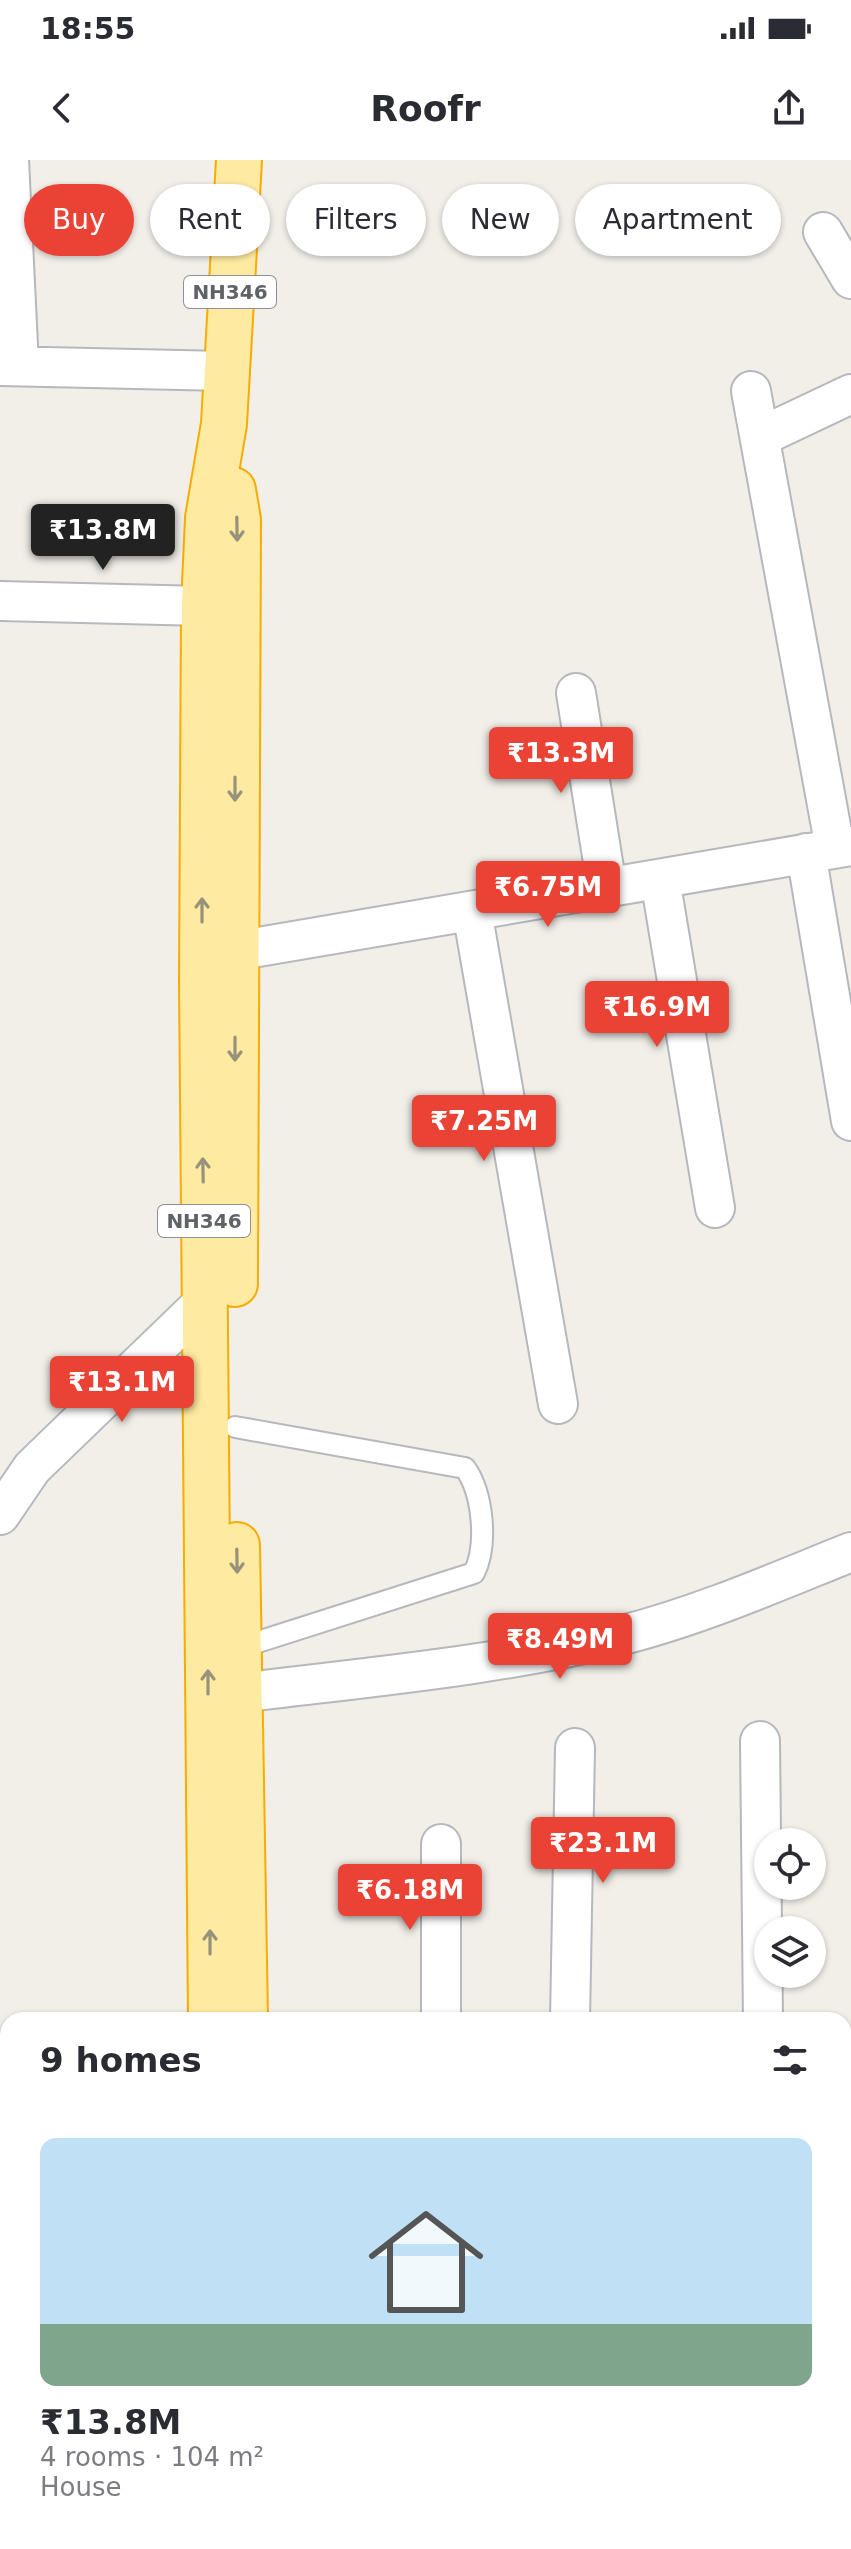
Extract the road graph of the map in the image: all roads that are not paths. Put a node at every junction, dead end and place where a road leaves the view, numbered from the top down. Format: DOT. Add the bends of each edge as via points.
graph roads {
  1 [pos="9,160"];
  2 [pos="239,160"];
  3 [pos="823,232"];
  4 [pos="851,279"];
  5 [pos="9,366"];
  6 [pos="225,371"];
  7 [pos="751,391"];
  8 [pos="851,394"];
  9 [pos="224,424"];
  10 [pos="760,437"];
  11 [pos="0,601"];
  12 [pos="204,606"];
  13 [pos="576,693"];
  14 [pos="831,849"];
  15 [pos="660,879"];
  16 [pos="607,887"];
  17 [pos="472,911"];
  18 [pos="235,951"];
  19 [pos="851,1121"];
  20 [pos="715,1208"];
  21 [pos="205,1301"];
  22 [pos="558,1404"];
  23 [pos="235,1427"];
  24 [pos="0,1515"];
  25 [pos="851,1552"];
  26 [pos="239,1648"];
  27 [pos="240,1693"];
  28 [pos="760,1741"];
  29 [pos="575,1748"];
  30 [pos="441,1844"];
  31 [pos="211,2012"];
  32 [pos="245,2012"];
  33 [pos="441,2012"];
  34 [pos="570,2012"];
  35 [pos="763,2012"];
  1 -- 5 [label="street"];
  2 -- 6 [label="highway, NH346"];
  3 -- 4 [label="street"];
  5 -- 6 [label="street"];
  6 -- 9 [label="highway, NH346"];
  7 -- 10 [label="street"];
  8 -- 10 [label="street"];
  9 -- 12 [label="highway, NH346" via="208,518"];
  9 -- 18 [label="highway, NH346, one-way" via="238,520"];
  10 -- 14 [label="street"];
  11 -- 12 [label="street"];
  21 -- 12 [label="highway, NH346, one-way"];
  13 -- 16 [label="street"];
  14 -- 15 [label="street"];
  14 -- 19 [label="street"];
  15 -- 16 [label="street"];
  15 -- 20 [label="street"];
  16 -- 17 [label="street"];
  17 -- 18 [label="street"];
  17 -- 22 [label="street"];
  18 -- 23 [label="highway, NH346, one-way"];
  21 -- 24 [label="street" via="32,1468"];
  31 -- 21 [label="highway, NH346, one-way"];
  23 -- 26 [label="highway, NH346, one-way"];
  23 -- 26 [label="lane" via="465,1468 476,1483 479,1508 479,1562 474,1573"];
  25 -- 27 [label="street" via="712,1607 551,1652"];
  26 -- 27 [label="highway, NH346"];
  27 -- 32 [label="highway, NH346"];
  28 -- 35 [label="street"];
  29 -- 34 [label="street"];
  30 -- 33 [label="street"];
}
